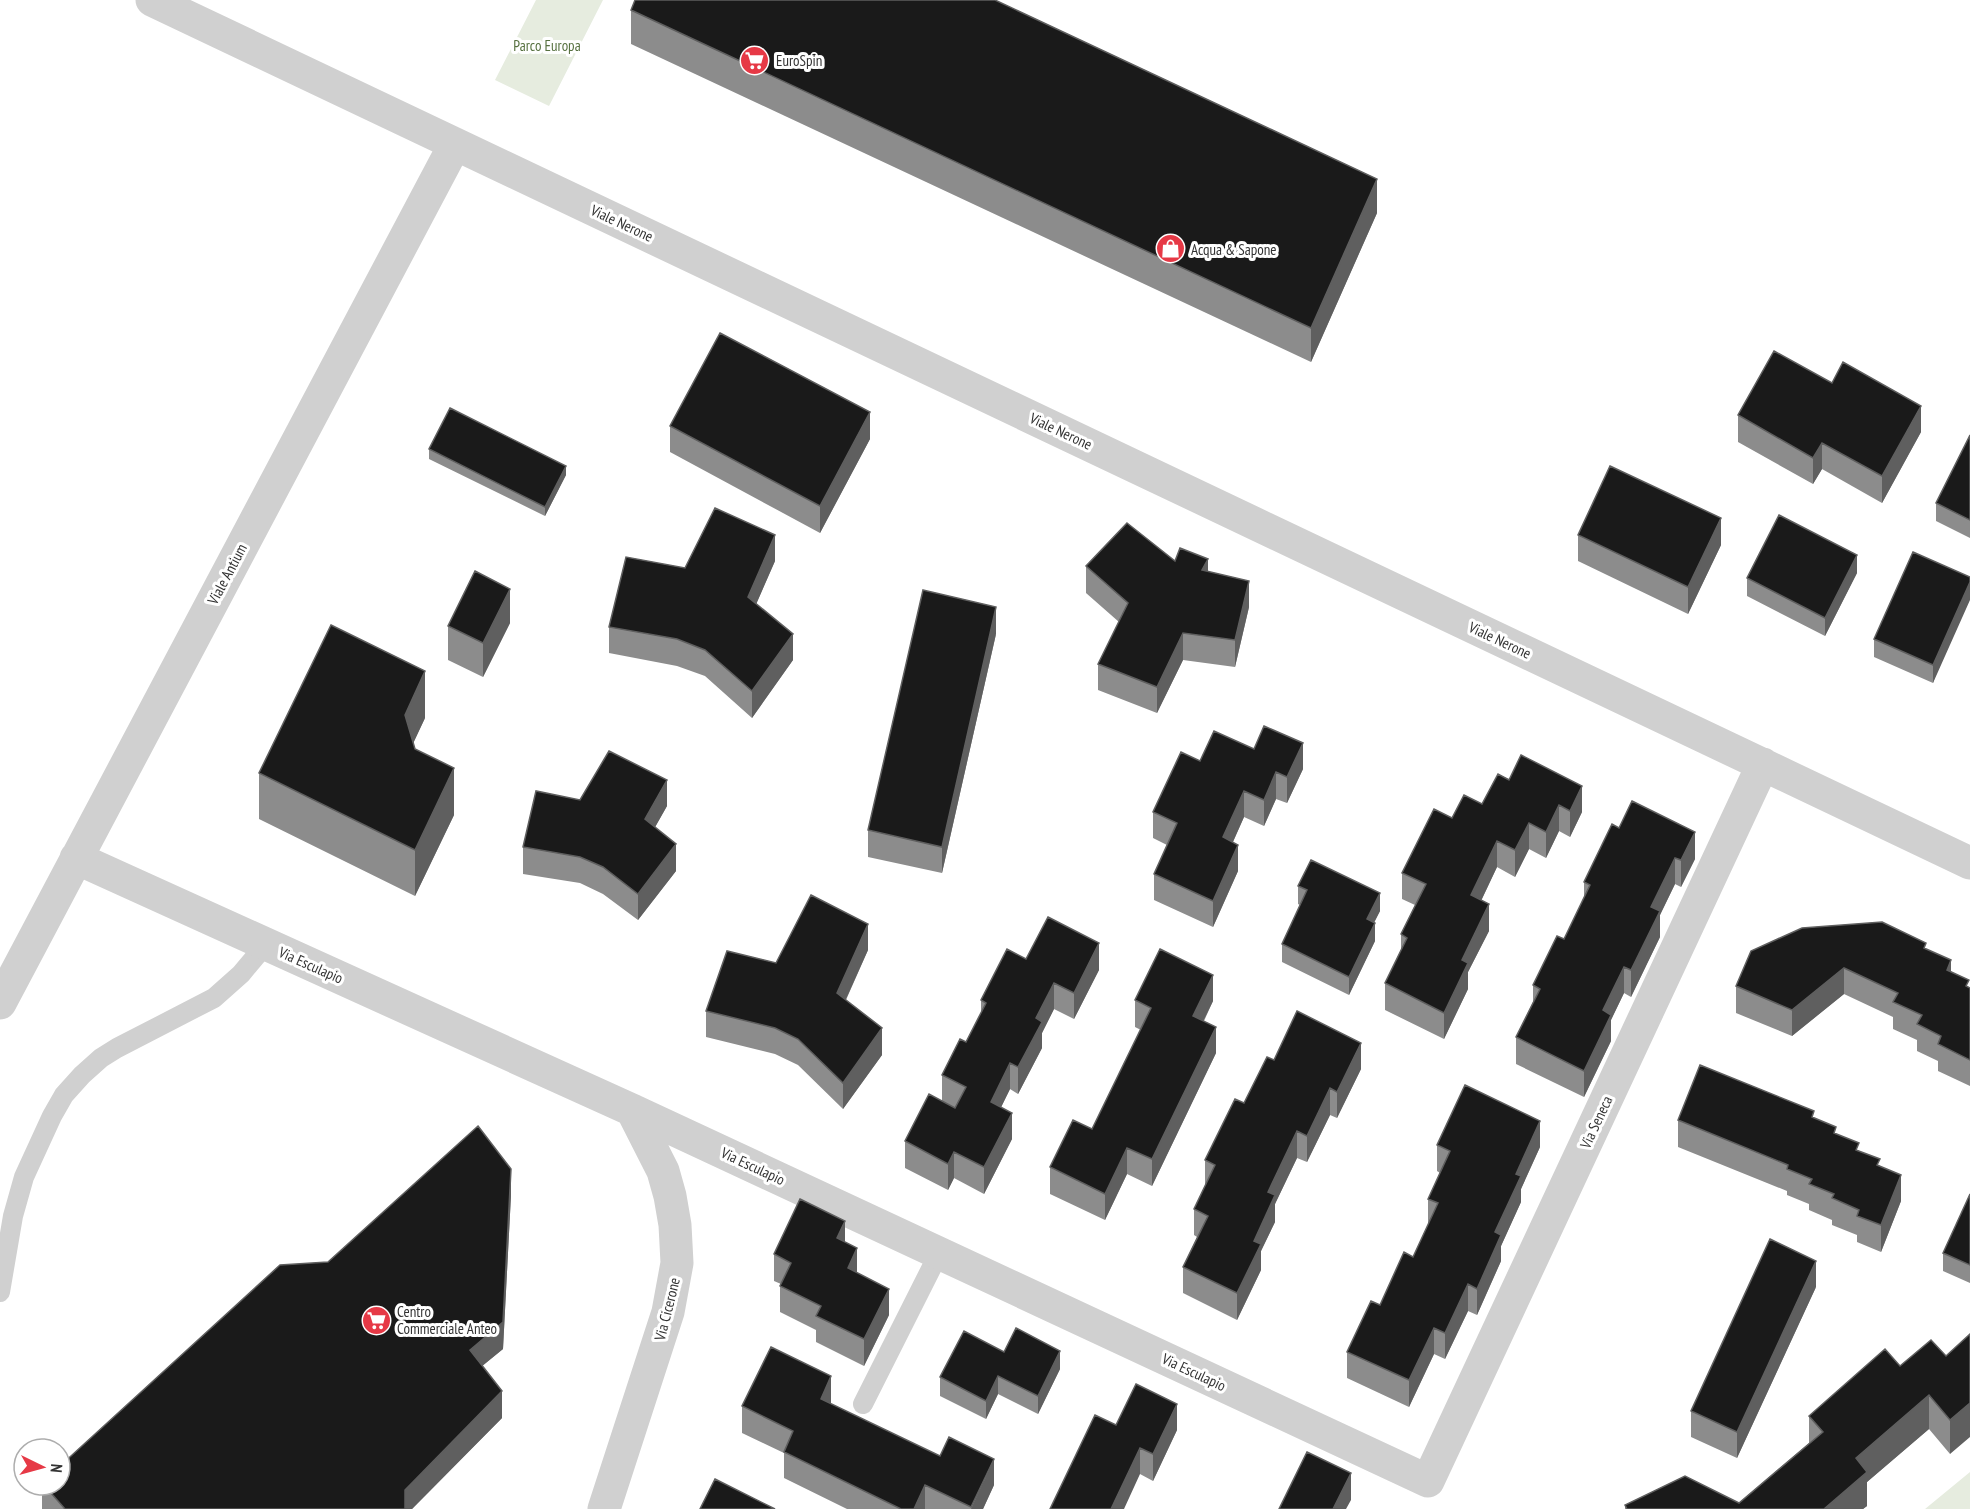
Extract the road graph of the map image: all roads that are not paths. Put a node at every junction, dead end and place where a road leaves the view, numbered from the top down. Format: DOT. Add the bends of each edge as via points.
graph roads {
  1 [pos="152,0"];
  2 [pos="455,144"];
  3 [pos="1763,764"];
  4 [pos="76,858"];
  5 [pos="1970,863"];
  6 [pos="266,944"];
  7 [pos="0,1003"];
  8 [pos="632,1110"];
  9 [pos="939,1253"];
  10 [pos="0,1292"];
  11 [pos="863,1404"];
  12 [pos="1428,1481"];
  13 [pos="604,1509"];
  1 -- 2 [label="street, Viale Nerone"];
  2 -- 3 [label="street, Viale Nerone"];
  2 -- 4 [label="street, Viale Antium"];
  3 -- 5 [label="street, Viale Nerone"];
  3 -- 12 [label="street, Via Seneca"];
  4 -- 6 [label="street, Via Esculapio"];
  4 -- 7 [label="street, Viale Antium"];
  6 -- 8 [label="street, Via Esculapio"];
  6 -- 10 [label="lane" via="214,998 117,1047 64,1095 24,1177"];
  8 -- 9 [label="street, Via Esculapio"];
  8 -- 13 [label="street, Via Cicerone" via="663,1171 675,1225 677,1263 668,1312"];
  9 -- 11 [label="lane"];
  9 -- 12 [label="street, Via Esculapio"];
}
